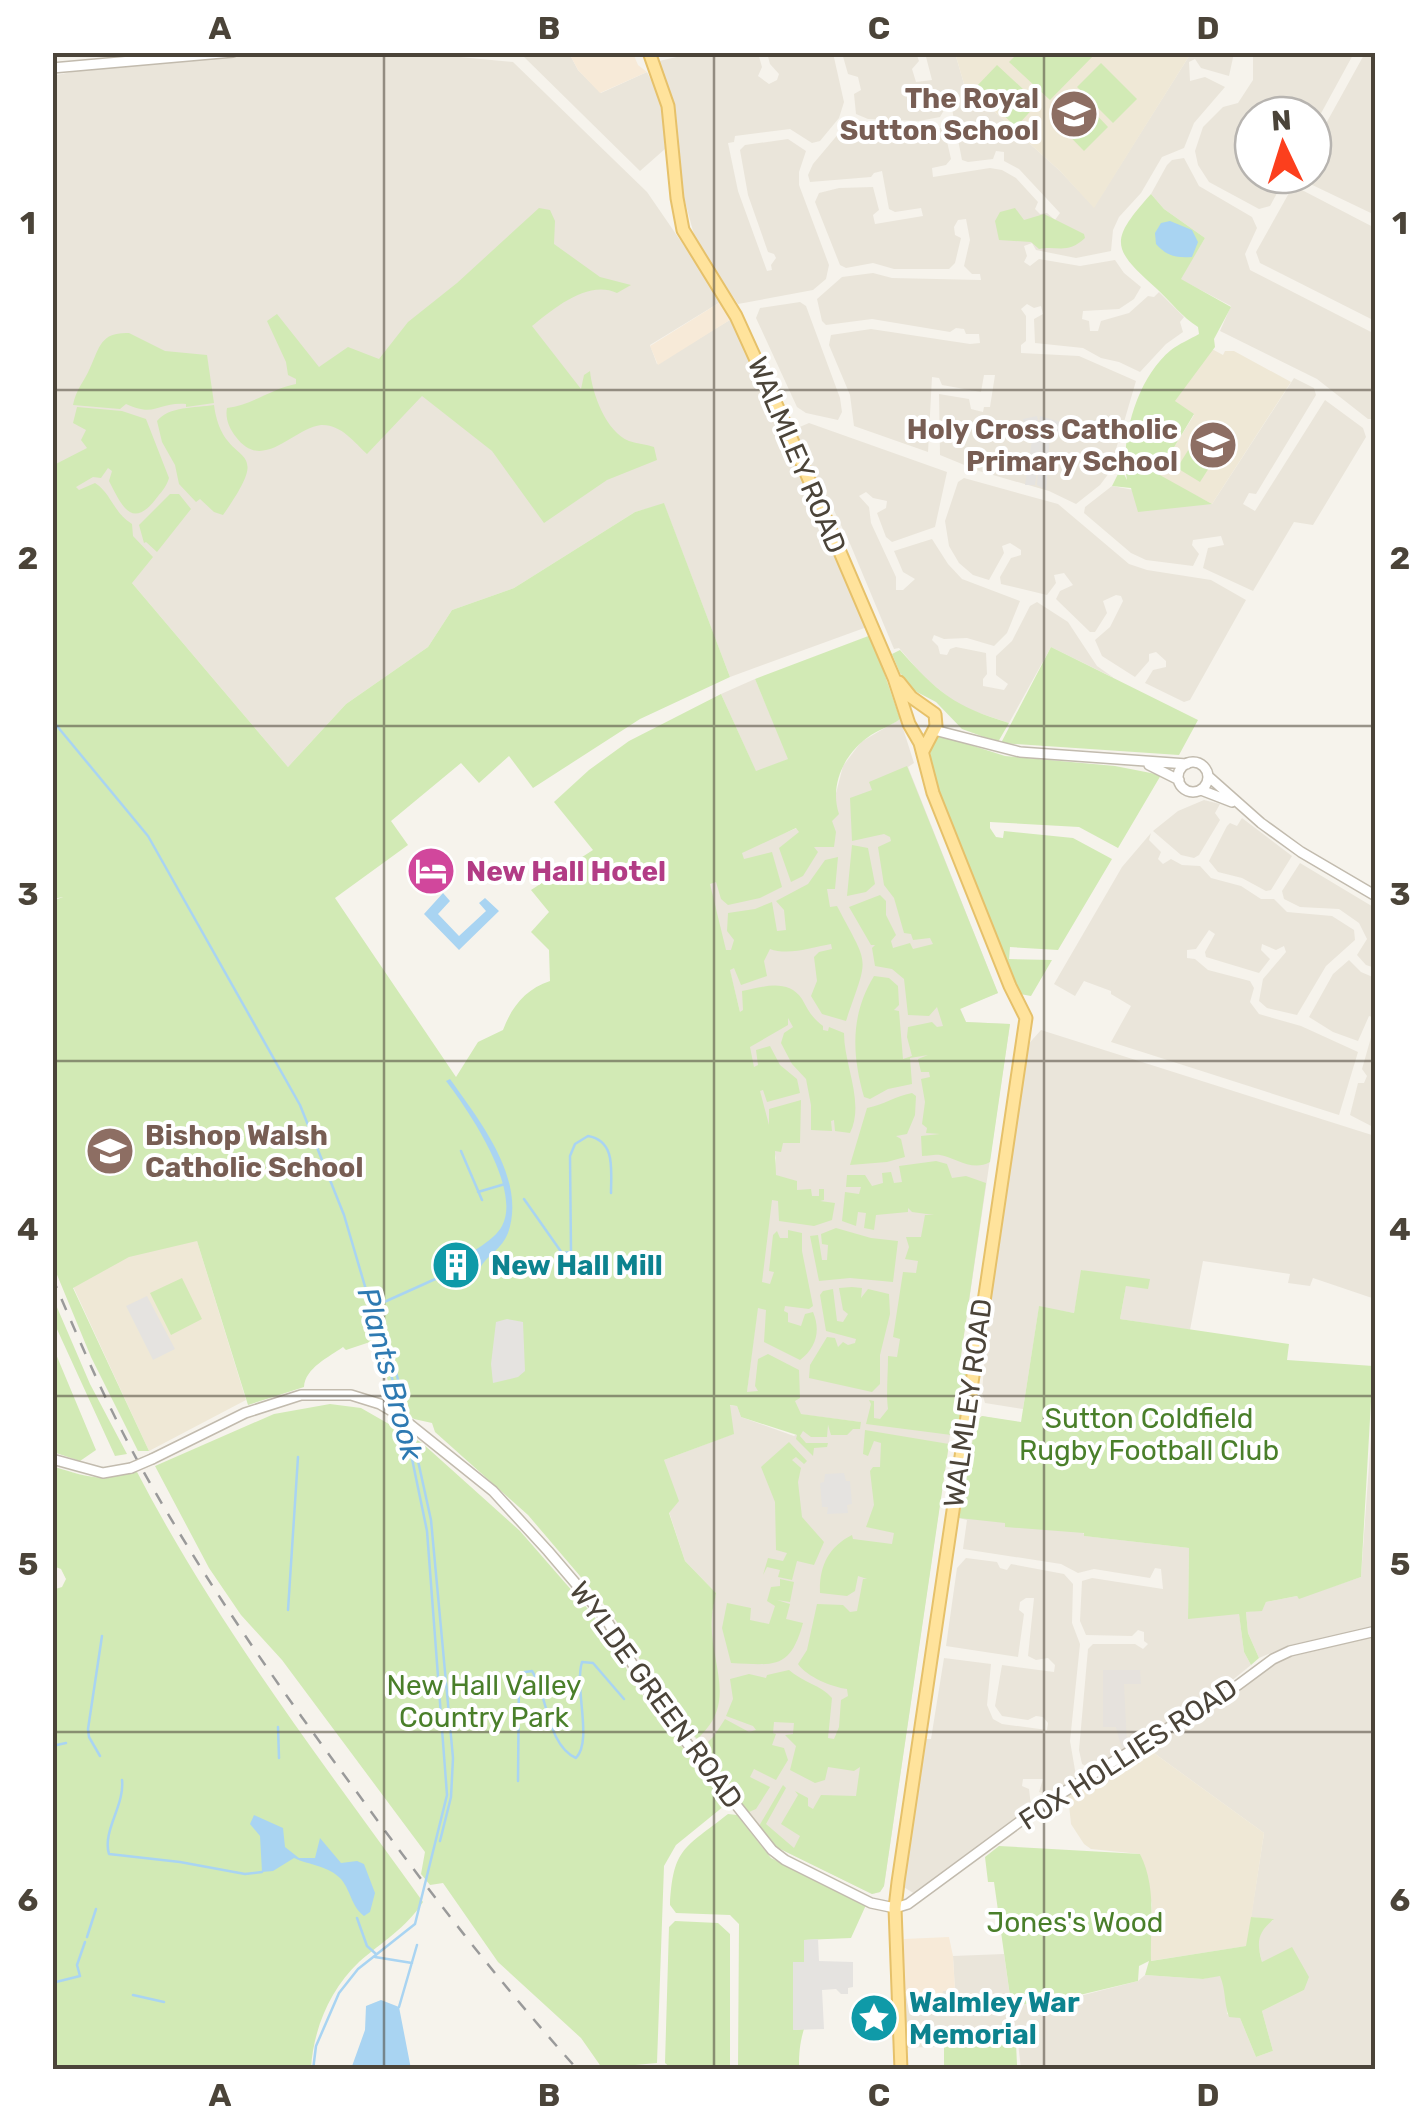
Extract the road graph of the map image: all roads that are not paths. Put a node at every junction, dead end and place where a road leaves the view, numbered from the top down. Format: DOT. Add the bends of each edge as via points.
graph roads {
  1 [pos="233,52"];
  2 [pos="649,52"];
  3 [pos="52,68"];
  4 [pos="894,678"];
  5 [pos="928,708"];
  6 [pos="908,718"];
  7 [pos="932,731"];
  8 [pos="915,733"];
  9 [pos="963,736"];
  10 [pos="922,756"];
  11 [pos="1142,763"];
  12 [pos="1187,764"];
  13 [pos="1208,776"];
  14 [pos="1179,780"];
  15 [pos="1201,790"];
  16 [pos="1239,805"];
  17 [pos="1376,896"];
  18 [pos="52,1459"];
  19 [pos="1376,1631"];
  20 [pos="896,1908"];
  21 [pos="900,2070"];
  1 -- 3 [label="street"];
  2 -- 4 [label="main road, WALMLEY ROAD" via="668,106 684,230 736,316"];
  4 -- 5 [label="main road"];
  4 -- 6 [label="main road, WALMLEY ROAD"];
  5 -- 6 [label="main road" via="914,709"];
  5 -- 7 [label="main road" via="937,722"];
  5 -- 9 [label="street"];
  6 -- 8 [label="main road"];
  7 -- 8 [label="main road"];
  7 -- 9 [label="street"];
  7 -- 10 [label="main road"];
  8 -- 10 [label="main road, WALMLEY ROAD"];
  9 -- 11 [label="street" via="993,748"];
  10 -- 20 [label="main road, WALMLEY ROAD" via="1026,1018"];
  11 -- 12 [label="street"];
  11 -- 14 [label="street"];
  12 -- 13 [label="street" via="1200,764"];
  12 -- 14 [label="street"];
  13 -- 15 [label="street"];
  13 -- 16 [label="street"];
  14 -- 15 [label="street" via="1187,790"];
  15 -- 16 [label="street"];
  16 -- 17 [label="street"];
  18 -- 20 [label="street, WYLDE GREEN ROAD, bridge" via="103,1473 131,1468 301,1394 351,1394 380,1404 493,1492 548,1550 606,1619 656,1704 772,1850 871,1902"];
  19 -- 20 [label="street, FOX HOLLIES ROAD" via="1273,1659 1041,1806"];
  20 -- 21 [label="main road, WALMLEY ROAD"];
}
